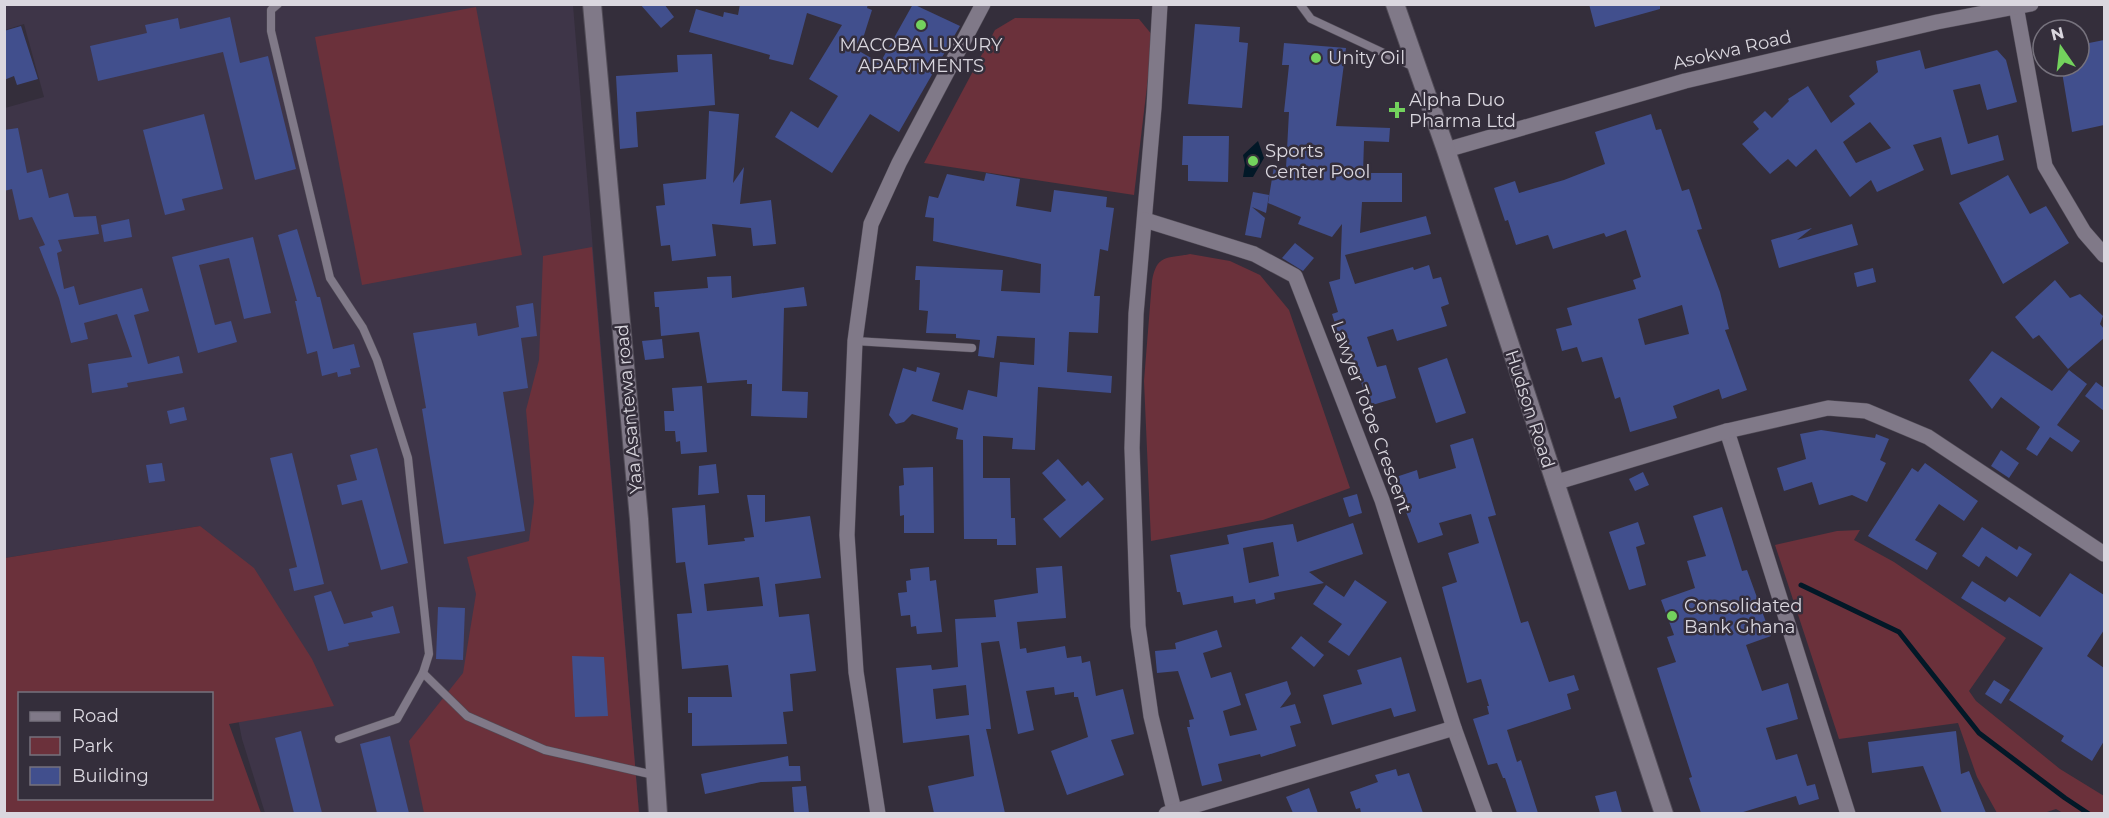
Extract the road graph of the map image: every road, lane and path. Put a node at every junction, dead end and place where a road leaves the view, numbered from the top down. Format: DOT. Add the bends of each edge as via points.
graph roads {
  1 [pos="278,4"];
  2 [pos="592,4"];
  3 [pos="983,4"];
  4 [pos="1160,4"];
  5 [pos="1300,4"];
  6 [pos="1395,4"];
  7 [pos="2023,5"];
  8 [pos="1418,69"];
  9 [pos="1446,150"];
  10 [pos="1145,220"];
  11 [pos="2104,255"];
  12 [pos="855,341"];
  13 [pos="972,348"];
  14 [pos="1727,432"];
  15 [pos="1554,483"];
  16 [pos="2104,554"];
  17 [pos="423,673"];
  18 [pos="1454,728"];
  19 [pos="339,739"];
  20 [pos="654,775"];
  21 [pos="658,813"];
  22 [pos="878,813"];
  23 [pos="1172,813"];
  24 [pos="1485,813"];
  25 [pos="1664,813"];
  26 [pos="1848,813"];
  1 -- 17 [label="lane" via="271,10 271,31 330,278 363,328 377,360 408,458 429,654"];
  2 -- 20 [label="street, Yaa Asantewa road" via="639,519"];
  3 -- 12 [label="street" via="871,224"];
  4 -- 10 [label="street"];
  5 -- 8 [label="lane" via="1311,19"];
  6 -- 8 [label="street, Hudson Road"];
  7 -- 9 [label="street, Asokwa Road" via="1685,81"];
  7 -- 11 [label="street" via="2045,166 2084,232"];
  8 -- 9 [label="street, Hudson Road"];
  9 -- 15 [label="street, Hudson Road"];
  10 -- 18 [label="street, Lawyer Totoe Crescent" via="1254,254 1295,276 1382,500"];
  10 -- 23 [label="street" via="1136,314 1132,448 1138,626 1151,716"];
  12 -- 13 [label="lane"];
  12 -- 22 [label="street" via="847,535 856,672"];
  14 -- 15 [label="street"];
  14 -- 16 [label="street" via="1828,408 1866,411 1928,437"];
  14 -- 26 [label="street"];
  15 -- 25 [label="street, Hudson Road"];
  17 -- 19 [label="lane" via="397,718"];
  17 -- 20 [label="lane" via="467,716 545,750"];
  18 -- 23 [label="street"];
  18 -- 24 [label="street, Lawyer Totoe Crescent"];
  20 -- 21 [label="street, Yaa Asantewa road"];
}
